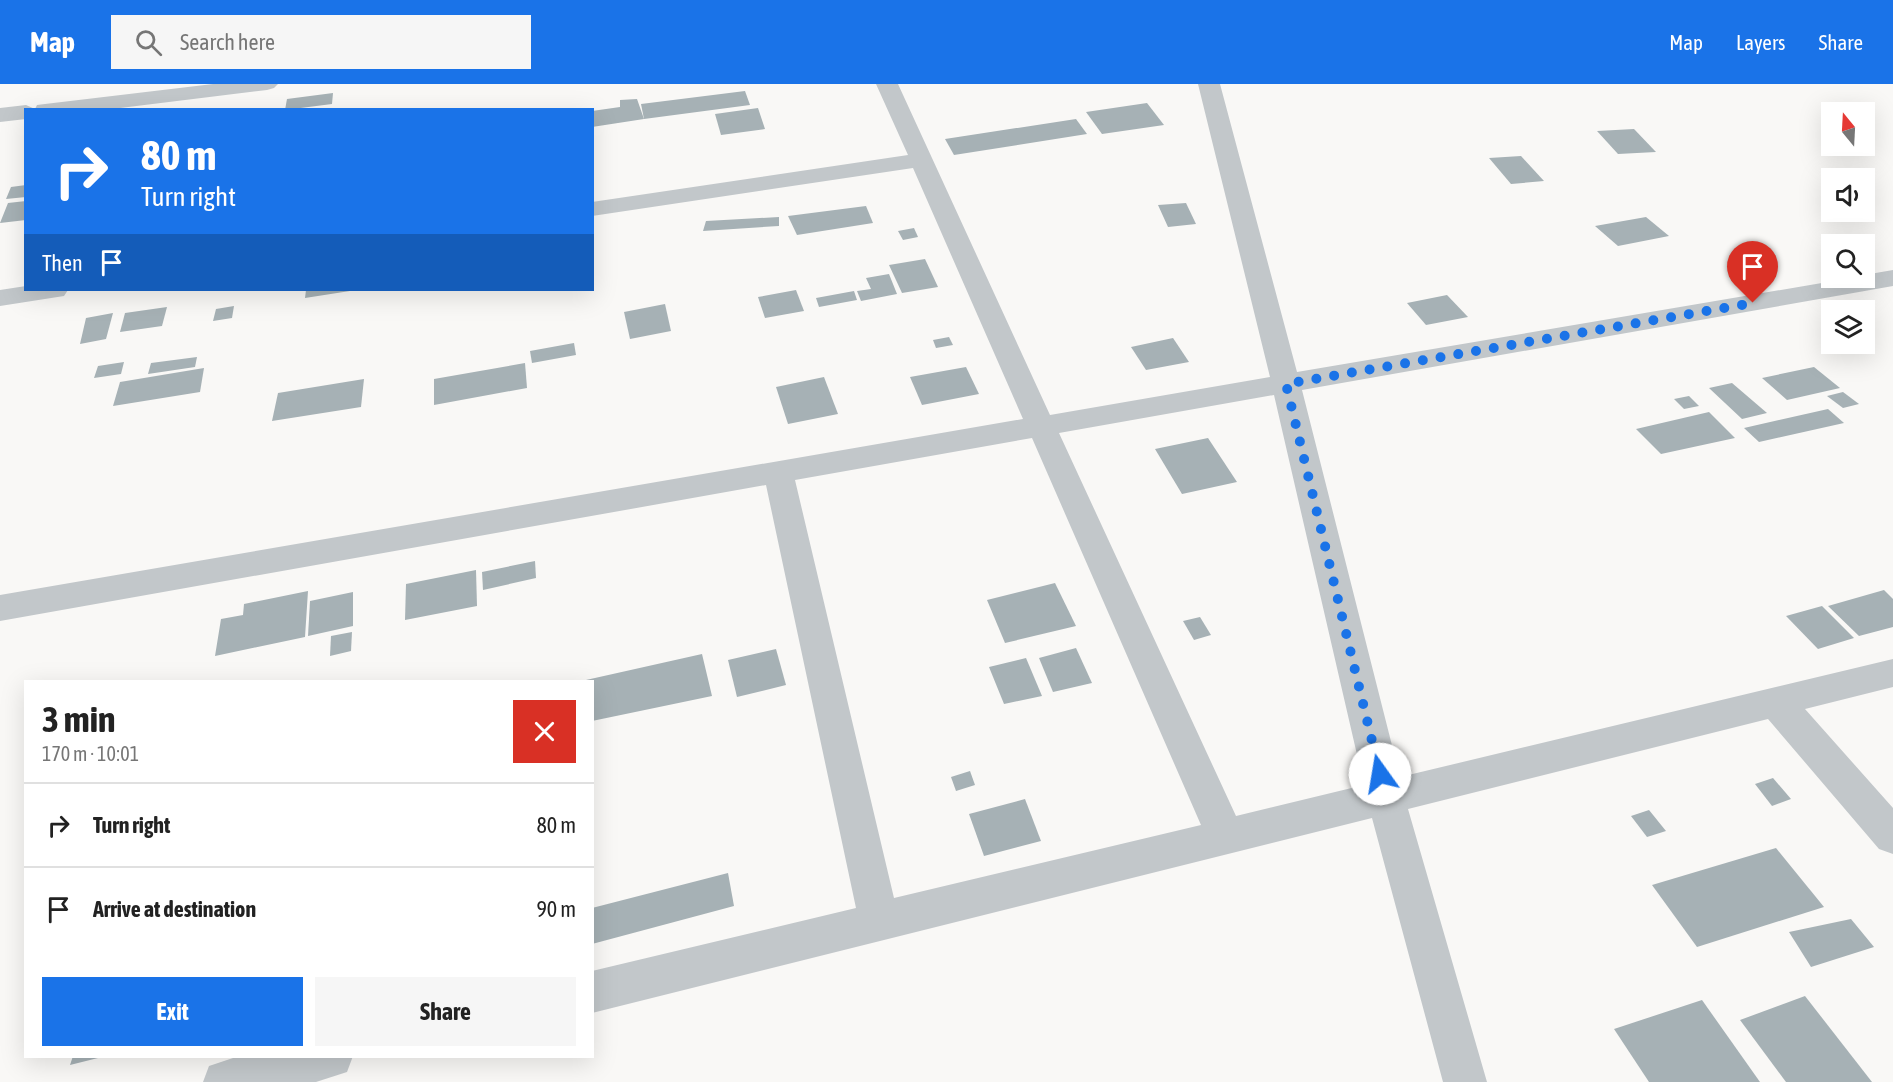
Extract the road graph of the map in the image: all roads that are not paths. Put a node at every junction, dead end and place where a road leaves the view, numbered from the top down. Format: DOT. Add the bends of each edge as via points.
graph roads {
  1 [pos="267,84"];
  2 [pos="887,84"];
  3 [pos="1209,84"];
  4 [pos="62,108"];
  5 [pos="24,112"];
  6 [pos="0,115"];
  7 [pos="921,160"];
  8 [pos="594,209"];
  9 [pos="1893,278"];
  10 [pos="49,291"];
  11 [pos="0,298"];
  12 [pos="1286,384"];
  13 [pos="1041,427"];
  14 [pos="778,472"];
  15 [pos="0,608"];
  16 [pos="1893,672"];
  17 [pos="1776,701"];
  18 [pos="1386,797"];
  19 [pos="1893,836"];
  20 [pos="1226,837"];
  21 [pos="879,921"];
  22 [pos="594,992"];
  23 [pos="323,1058"];
  24 [pos="225,1082"];
  25 [pos="1465,1082"];
  1 -- 4 [label="street"];
  2 -- 7 [label="street"];
  3 -- 12 [label="street"];
  5 -- 6 [label="street"];
  7 -- 8 [label="street"];
  7 -- 13 [label="street"];
  9 -- 12 [label="street"];
  10 -- 11 [label="street"];
  12 -- 13 [label="street"];
  12 -- 18 [label="street"];
  13 -- 14 [label="street"];
  13 -- 20 [label="street"];
  14 -- 15 [label="street"];
  14 -- 21 [label="street"];
  16 -- 17 [label="street"];
  17 -- 18 [label="street"];
  17 -- 19 [label="street"];
  18 -- 20 [label="street"];
  18 -- 25 [label="street"];
  20 -- 21 [label="street"];
  21 -- 22 [label="street"];
  23 -- 24 [label="street"];
}
